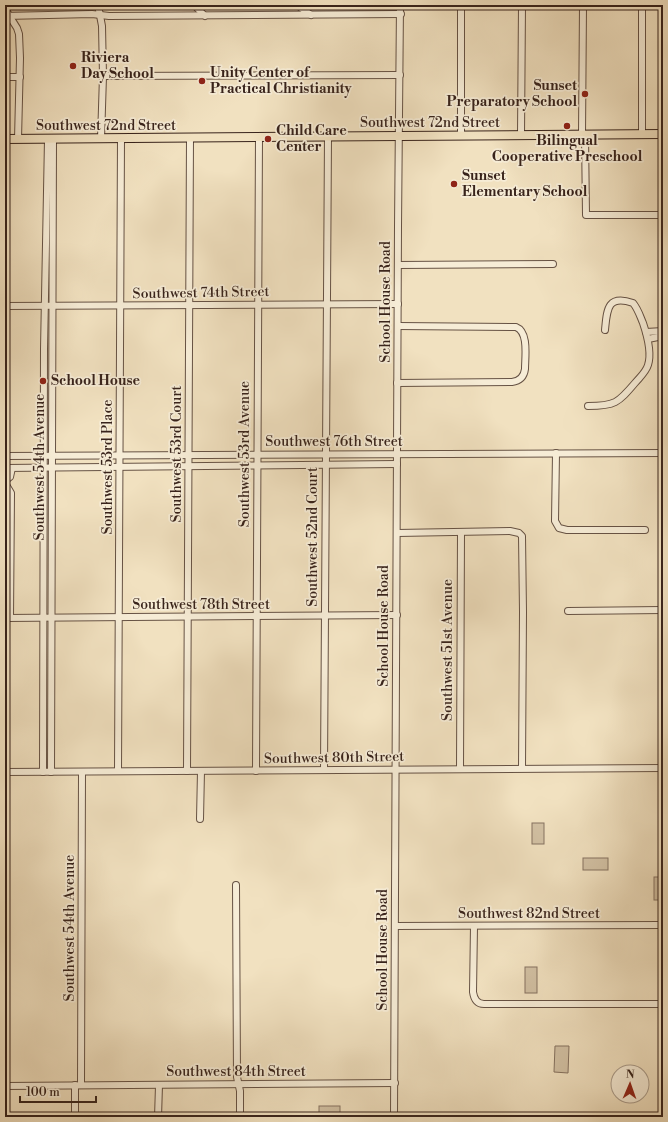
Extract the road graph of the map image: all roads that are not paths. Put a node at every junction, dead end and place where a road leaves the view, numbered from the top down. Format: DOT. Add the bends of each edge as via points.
graph roads {
  1 [pos="98,5"];
  2 [pos="194,5"];
  3 [pos="296,5"];
  4 [pos="400,5"];
  5 [pos="461,5"];
  6 [pos="522,5"];
  7 [pos="583,5"];
  8 [pos="642,5"];
  9 [pos="5,9"];
  10 [pos="401,14"];
  11 [pos="101,15"];
  12 [pos="312,15"];
  13 [pos="7,16"];
  14 [pos="205,16"];
  15 [pos="400,75"];
  16 [pos="103,76"];
  17 [pos="5,77"];
  18 [pos="20,77"];
  19 [pos="642,134"];
  20 [pos="663,134"];
  21 [pos="521,135"];
  22 [pos="583,135"];
  23 [pos="399,136"];
  24 [pos="461,136"];
  25 [pos="259,137"];
  26 [pos="328,137"];
  27 [pos="121,138"];
  28 [pos="190,138"];
  29 [pos="5,139"];
  30 [pos="18,139"];
  31 [pos="50,139"];
  32 [pos="101,139"];
  33 [pos="663,215"];
  34 [pos="553,264"];
  35 [pos="398,265"];
  36 [pos="327,303"];
  37 [pos="258,304"];
  38 [pos="398,304"];
  39 [pos="190,305"];
  40 [pos="5,306"];
  41 [pos="45,306"];
  42 [pos="52,306"];
  43 [pos="121,306"];
  44 [pos="398,326"];
  45 [pos="605,330"];
  46 [pos="663,331"];
  47 [pos="646,332"];
  48 [pos="663,336"];
  49 [pos="648,339"];
  50 [pos="398,383"];
  51 [pos="588,406"];
  52 [pos="663,452"];
  53 [pos="556,453"];
  54 [pos="326,454"];
  55 [pos="397,454"];
  56 [pos="189,455"];
  57 [pos="257,455"];
  58 [pos="5,456"];
  59 [pos="44,456"];
  60 [pos="52,456"];
  61 [pos="120,456"];
  62 [pos="397,464"];
  63 [pos="326,465"];
  64 [pos="189,466"];
  65 [pos="257,466"];
  66 [pos="120,467"];
  67 [pos="8,468"];
  68 [pos="44,468"];
  69 [pos="52,468"];
  70 [pos="5,482"];
  71 [pos="645,530"];
  72 [pos="461,532"];
  73 [pos="397,533"];
  74 [pos="663,610"];
  75 [pos="568,611"];
  76 [pos="397,615"];
  77 [pos="256,616"];
  78 [pos="325,616"];
  79 [pos="120,617"];
  80 [pos="188,617"];
  81 [pos="8,618"];
  82 [pos="44,618"];
  83 [pos="51,618"];
  84 [pos="522,768"];
  85 [pos="663,768"];
  86 [pos="396,769"];
  87 [pos="460,769"];
  88 [pos="324,770"];
  89 [pos="118,771"];
  90 [pos="187,771"];
  91 [pos="201,771"];
  92 [pos="256,771"];
  93 [pos="5,772"];
  94 [pos="43,772"];
  95 [pos="51,772"];
  96 [pos="82,772"];
  97 [pos="200,819"];
  98 [pos="236,885"];
  99 [pos="663,925"];
  100 [pos="395,926"];
  101 [pos="474,926"];
  102 [pos="663,1004"];
  103 [pos="395,1083"];
  104 [pos="239,1084"];
  105 [pos="78,1085"];
  106 [pos="158,1085"];
  107 [pos="5,1086"];
  108 [pos="75,1117"];
  109 [pos="158,1117"];
  110 [pos="240,1117"];
  111 [pos="394,1117"];
  1 -- 11 [label="street"];
  2 -- 14 [label="street"];
  3 -- 12 [label="street"];
  4 -- 10 [label="street, School House Road"];
  5 -- 24 [label="street"];
  6 -- 21 [label="street"];
  7 -- 22 [label="street"];
  8 -- 19 [label="street"];
  9 -- 13 [label="street"];
  10 -- 12 [label="street"];
  10 -- 15 [label="street, School House Road"];
  11 -- 13 [label="street"];
  11 -- 14 [label="street"];
  11 -- 16 [label="street"];
  12 -- 14 [label="street"];
  13 -- 18 [label="street" via="18,32"];
  15 -- 16 [label="street"];
  15 -- 23 [label="street, School House Road"];
  16 -- 32 [label="street"];
  17 -- 18 [label="street"];
  18 -- 30 [label="street"];
  19 -- 20 [label="main road, Southwest 72nd Street"];
  19 -- 22 [label="main road, Southwest 72nd Street"];
  21 -- 22 [label="main road, Southwest 72nd Street"];
  21 -- 24 [label="main road, Southwest 72nd Street"];
  22 -- 33 [label="street" via="586,215"];
  23 -- 24 [label="main road, Southwest 72nd Street"];
  23 -- 26 [label="main road, Southwest 72nd Street"];
  23 -- 35 [label="street, School House Road"];
  25 -- 26 [label="main road, Southwest 72nd Street"];
  25 -- 28 [label="main road, Southwest 72nd Street"];
  25 -- 37 [label="street, Southwest 53rd Avenue"];
  26 -- 36 [label="street, Southwest 52nd Court"];
  27 -- 28 [label="main road, Southwest 72nd Street"];
  27 -- 32 [label="main road, Southwest 72nd Street"];
  27 -- 43 [label="street, Southwest 53rd Place"];
  28 -- 39 [label="street, Southwest 53rd Court"];
  29 -- 30 [label="main road, Southwest 72nd Street"];
  30 -- 31 [label="main road, Southwest 72nd Street"];
  31 -- 32 [label="main road, Southwest 72nd Street"];
  31 -- 41 [label="street, Southwest 54th Avenue"];
  31 -- 42 [label="street, Southwest 54th Avenue"];
  34 -- 35 [label="street"];
  35 -- 38 [label="street, School House Road"];
  36 -- 37 [label="street, Southwest 74th Street"];
  36 -- 38 [label="street, Southwest 74th Street"];
  36 -- 54 [label="street, Southwest 52nd Court"];
  37 -- 39 [label="street, Southwest 74th Street"];
  37 -- 57 [label="street, Southwest 53rd Avenue"];
  38 -- 44 [label="street, School House Road"];
  39 -- 43 [label="street, Southwest 74th Street"];
  39 -- 56 [label="street, Southwest 53rd Court"];
  40 -- 41 [label="street, Southwest 74th Street"];
  41 -- 42 [label="street, Southwest 74th Street"];
  41 -- 59 [label="street, Southwest 54th Avenue"];
  42 -- 43 [label="street, Southwest 74th Street"];
  42 -- 60 [label="street, Southwest 54th Avenue"];
  43 -- 61 [label="street, Southwest 53rd Place"];
  44 -- 50 [label="street, School House Road"];
  44 -- 50 [label="street" via="507,326 519,328 525,335 524,374 515,382"];
  45 -- 47 [label="street" via="608,307 613,303 626,302 634,304"];
  46 -- 47 [label="street"];
  47 -- 49 [label="street"];
  48 -- 49 [label="street"];
  49 -- 51 [label="street" via="649,363 626,395 605,406"];
  50 -- 55 [label="street, School House Road"];
  52 -- 53 [label="street, Southwest 76th Street"];
  53 -- 55 [label="street, Southwest 76th Street"];
  53 -- 71 [label="street" via="555,521 558,528"];
  54 -- 55 [label="street, Southwest 76th Street"];
  54 -- 57 [label="street, Southwest 76th Street"];
  54 -- 63 [label="street, Southwest 52nd Court"];
  55 -- 62 [label="street, School House Road"];
  56 -- 57 [label="street, Southwest 76th Street"];
  56 -- 61 [label="street, Southwest 76th Street"];
  56 -- 64 [label="street, Southwest 53rd Court"];
  57 -- 65 [label="street, Southwest 53rd Avenue"];
  58 -- 59 [label="street, Southwest 76th Street"];
  59 -- 60 [label="street, Southwest 76th Street"];
  59 -- 68 [label="street, Southwest 54th Avenue"];
  60 -- 61 [label="street, Southwest 76th Street"];
  60 -- 69 [label="street, Southwest 54th Avenue"];
  61 -- 66 [label="street, Southwest 53rd Place"];
  62 -- 63 [label="street, Southwest 76th Street"];
  62 -- 73 [label="street, School House Road"];
  63 -- 65 [label="street, Southwest 76th Street"];
  63 -- 78 [label="street, Southwest 52nd Court"];
  64 -- 65 [label="street, Southwest 76th Street"];
  64 -- 66 [label="street, Southwest 76th Street"];
  64 -- 80 [label="street, Southwest 53rd Court"];
  65 -- 77 [label="street, Southwest 53rd Avenue"];
  66 -- 69 [label="street, Southwest 76th Street"];
  66 -- 79 [label="street, Southwest 53rd Place"];
  67 -- 68 [label="street, Southwest 76th Street"];
  67 -- 70 [label="street" via="10,477"];
  68 -- 69 [label="street, Southwest 76th Street"];
  68 -- 82 [label="street, Southwest 54th Avenue"];
  69 -- 83 [label="street, Southwest 54th Avenue"];
  70 -- 81 [label="street" via="11,492 11,610"];
  72 -- 73 [label="street"];
  72 -- 84 [label="street" via="510,531 521,534 523,541"];
  72 -- 87 [label="street, Southwest 51st Avenue"];
  73 -- 76 [label="street, School House Road"];
  74 -- 75 [label="street"];
  76 -- 78 [label="street, Southwest 78th Street"];
  76 -- 86 [label="street, School House Road"];
  77 -- 78 [label="street, Southwest 78th Street"];
  77 -- 80 [label="street, Southwest 78th Street"];
  77 -- 92 [label="street, Southwest 53rd Avenue"];
  78 -- 88 [label="street, Southwest 52nd Court"];
  79 -- 80 [label="street, Southwest 78th Street"];
  79 -- 83 [label="street, Southwest 78th Street"];
  79 -- 89 [label="street, Southwest 53rd Place"];
  80 -- 90 [label="street, Southwest 53rd Court"];
  81 -- 82 [label="street, Southwest 78th Street"];
  82 -- 83 [label="street, Southwest 78th Street"];
  82 -- 94 [label="street, Southwest 54th Avenue"];
  83 -- 95 [label="street, Southwest 54th Avenue"];
  84 -- 85 [label="street, Southwest 80th Street"];
  84 -- 87 [label="street, Southwest 80th Street"];
  86 -- 87 [label="street, Southwest 80th Street"];
  86 -- 88 [label="street, Southwest 80th Street"];
  86 -- 100 [label="street, School House Road"];
  88 -- 92 [label="street, Southwest 80th Street"];
  89 -- 90 [label="street, Southwest 80th Street"];
  89 -- 96 [label="street, Southwest 80th Street"];
  90 -- 91 [label="street, Southwest 80th Street"];
  91 -- 92 [label="street, Southwest 80th Street"];
  91 -- 97 [label="street"];
  93 -- 94 [label="street, Southwest 80th Street"];
  94 -- 95 [label="street, Southwest 80th Street"];
  95 -- 96 [label="street, Southwest 80th Street"];
  96 -- 105 [label="street, Southwest 54th Avenue"];
  98 -- 104 [label="street"];
  99 -- 101 [label="street, Southwest 82nd Street"];
  100 -- 101 [label="street, Southwest 82nd Street"];
  100 -- 103 [label="street, School House Road"];
  101 -- 102 [label="street" via="473,992 476,1001 484,1004"];
  103 -- 104 [label="street, Southwest 84th Street"];
  103 -- 111 [label="street, School House Road"];
  104 -- 106 [label="street, Southwest 84th Street"];
  104 -- 110 [label="street"];
  105 -- 106 [label="street, Southwest 84th Street"];
  105 -- 107 [label="street, Southwest 84th Street"];
  105 -- 108 [label="street, Southwest 54th Avenue"];
  106 -- 109 [label="street"];
}
